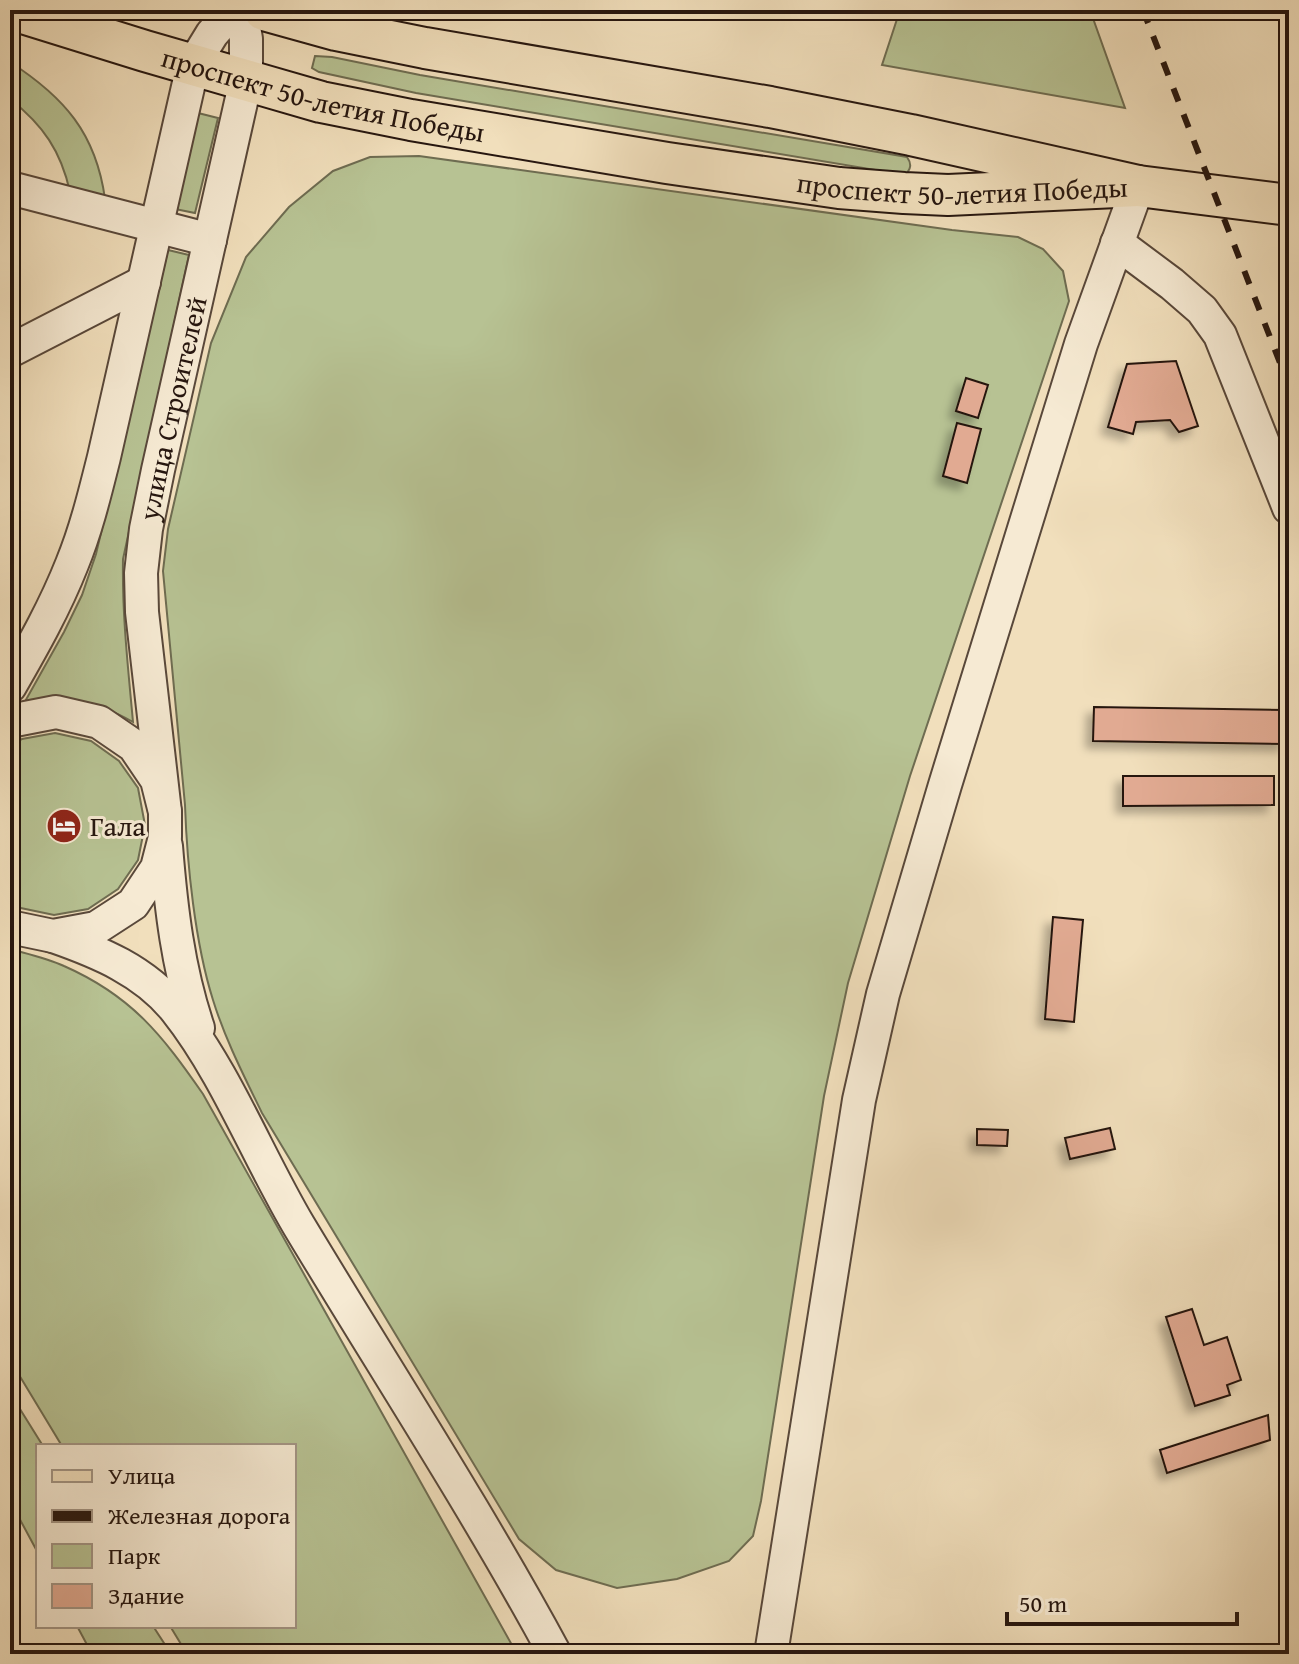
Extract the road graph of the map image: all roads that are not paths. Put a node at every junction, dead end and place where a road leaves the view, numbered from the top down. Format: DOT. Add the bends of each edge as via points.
graph roads {
  1 [pos="12,10"];
  2 [pos="233,10"];
  3 [pos="241,10"];
  4 [pos="264,10"];
  5 [pos="193,65"];
  6 [pos="246,80"];
  7 [pos="1138,186"];
  8 [pos="10,188"];
  9 [pos="1289,205"];
  10 [pos="157,226"];
  11 [pos="210,240"];
  12 [pos="1117,243"];
  13 [pos="144,282"];
  14 [pos="10,351"];
  15 [pos="1289,508"];
  16 [pos="10,686"];
  17 [pos="12,718"];
  18 [pos="165,825"];
  19 [pos="10,927"];
  20 [pos="53,936"];
  21 [pos="206,1054"];
  22 [pos="555,1654"];
  23 [pos="771,1654"];
  1 -- 5 [label="main road, проспект 50-летия Победы"];
  2 -- 5 [label="street, улица Строителей"];
  3 -- 6 [label="street, улица Строителей"];
  4 -- 7 [label="main road, проспект 50-летия Победы" via="425,48 770,107"];
  5 -- 6 [label="main road, проспект 50-летия Победы"];
  5 -- 10 [label="street, улица Строителей"];
  6 -- 7 [label="main road, проспект 50-летия Победы" via="411,120 839,188 948,195"];
  6 -- 11 [label="street, улица Строителей"];
  7 -- 9 [label="main road"];
  7 -- 12 [label="street"];
  8 -- 10 [label="street"];
  10 -- 11 [label="street"];
  10 -- 13 [label="street, улица Строителей"];
  11 -- 18 [label="street, улица Строителей" via="158,470 141,573"];
  12 -- 15 [label="street" via="1202,310 1220,335"];
  12 -- 23 [label="street" via="1081,344 883,994 859,1100"];
  13 -- 14 [label="street"];
  13 -- 16 [label="street, улица Строителей" via="90,513 52,609"];
  17 -- 18 [label="street" via="56,712 99,722 134,746 157,780"];
  18 -- 20 [label="street" via="157,868 133,904 96,928"];
  18 -- 21 [label="street" via="172,915 191,1010"];
  19 -- 20 [label="street"];
  20 -- 21 [label="street" via="88,948 152,984"];
  21 -- 22 [label="street" via="297,1223"];
}
